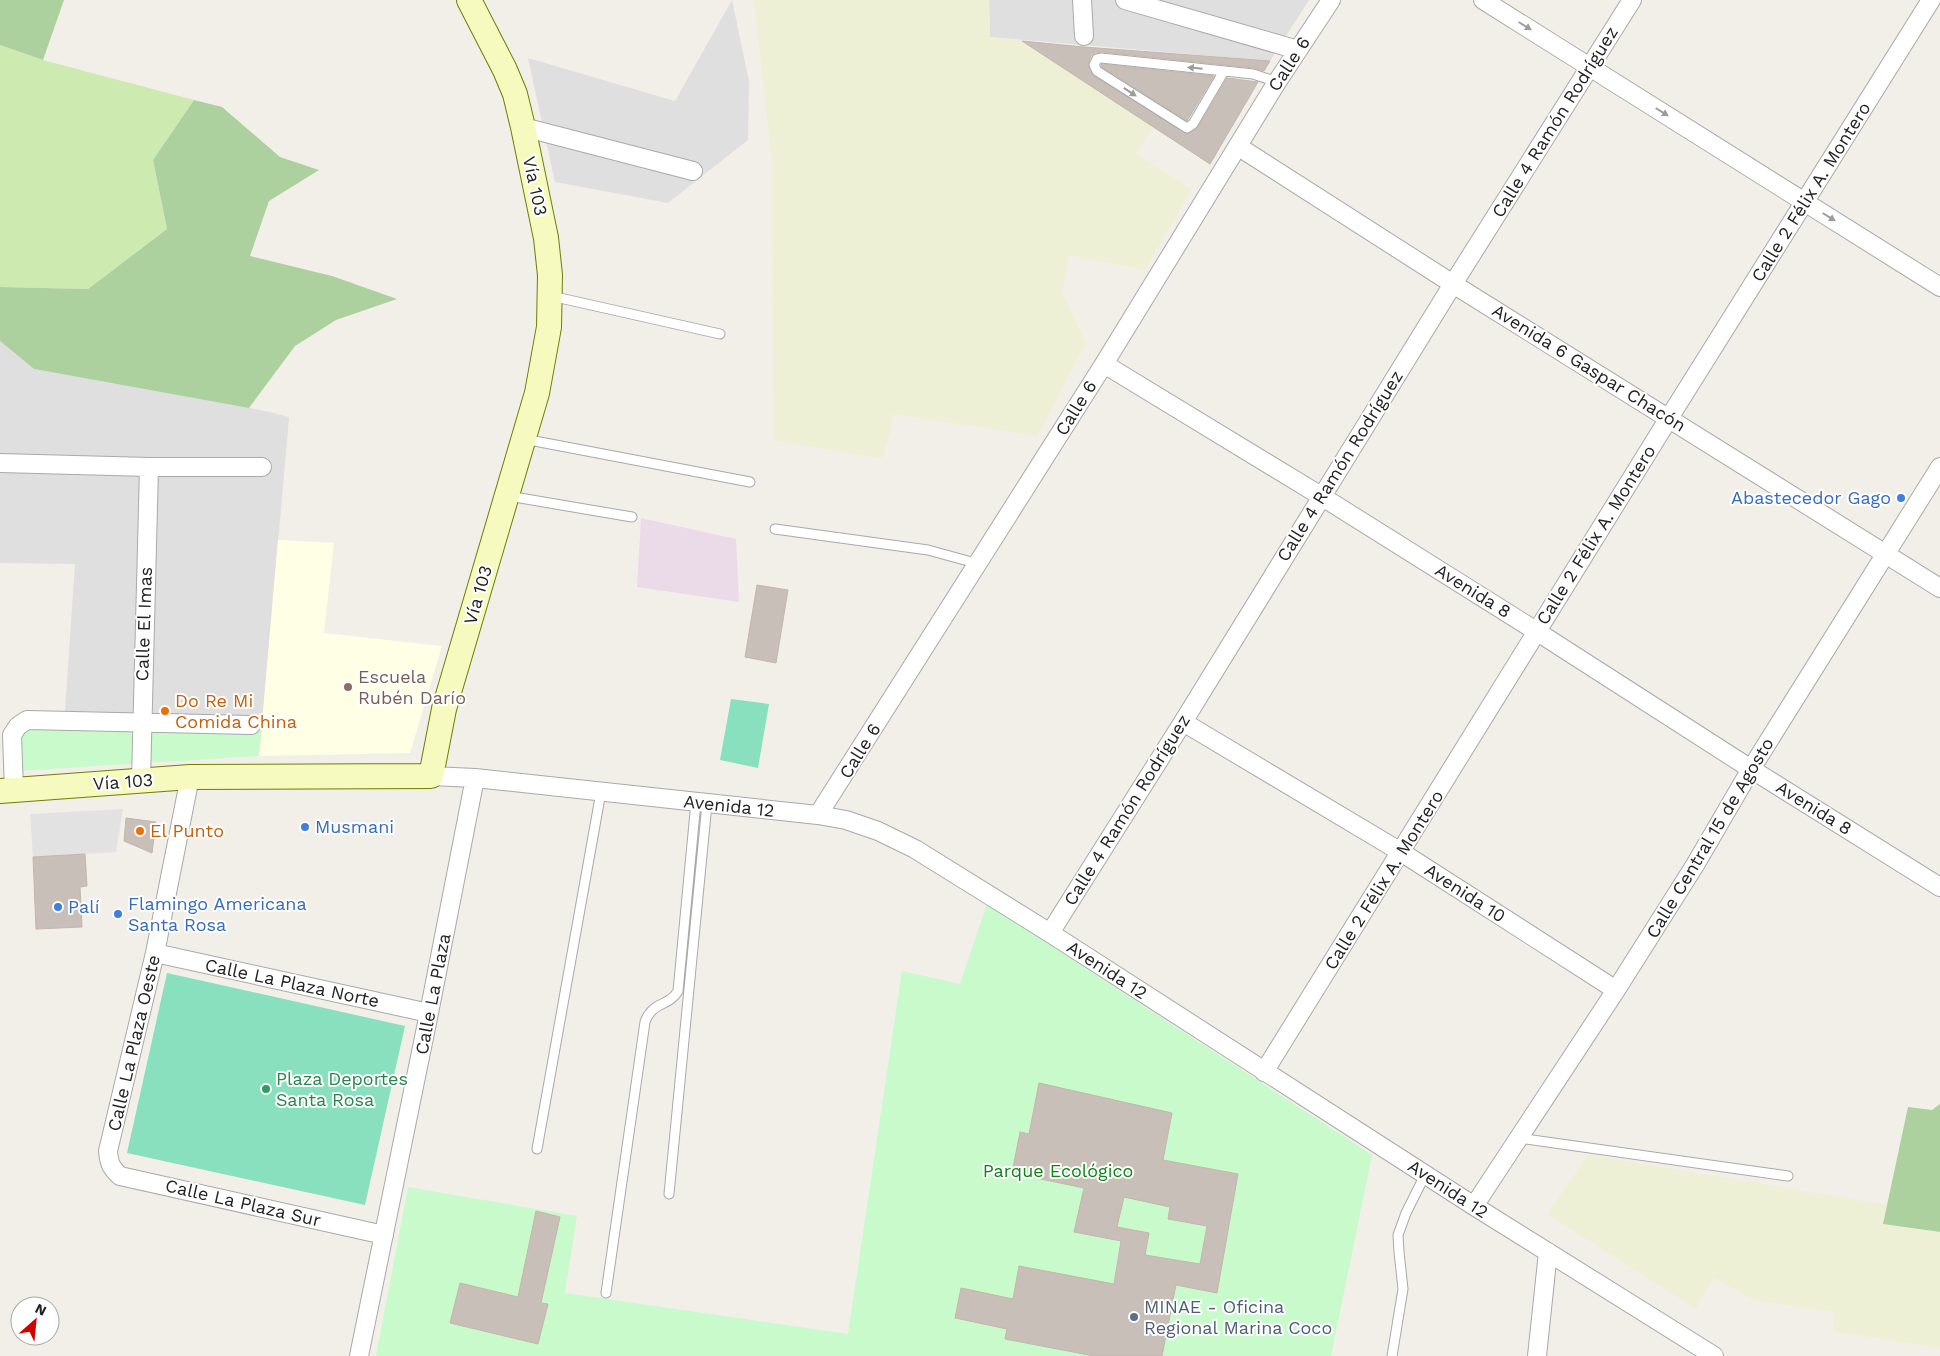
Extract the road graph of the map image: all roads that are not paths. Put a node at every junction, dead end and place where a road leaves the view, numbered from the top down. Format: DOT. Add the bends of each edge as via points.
graph roads {
  1 [pos="469,0"];
  2 [pos="1082,0"];
  3 [pos="1125,0"];
  4 [pos="1331,0"];
  5 [pos="1483,0"];
  6 [pos="1632,0"];
  7 [pos="1931,0"];
  8 [pos="1084,36"];
  9 [pos="1298,50"];
  10 [pos="1590,67"];
  11 [pos="1224,71"];
  12 [pos="1277,82"];
  13 [pos="523,128"];
  14 [pos="1239,147"];
  15 [pos="693,171"];
  16 [pos="1805,202"];
  17 [pos="1453,284"];
  18 [pos="1940,287"];
  19 [pos="551,296"];
  20 [pos="720,334"];
  21 [pos="1104,364"];
  22 [pos="1669,418"];
  23 [pos="524,439"];
  24 [pos="0,463"];
  25 [pos="149,467"];
  26 [pos="262,467"];
  27 [pos="1940,467"];
  28 [pos="750,482"];
  29 [pos="507,496"];
  30 [pos="1321,496"];
  31 [pos="632,517"];
  32 [pos="775,529"];
  33 [pos="1886,554"];
  34 [pos="978,564"];
  35 [pos="1940,588"];
  36 [pos="1536,631"];
  37 [pos="141,721"];
  38 [pos="1183,722"];
  39 [pos="250,725"];
  40 [pos="1751,769"];
  41 [pos="432,776"];
  42 [pos="190,777"];
  43 [pos="475,778"];
  44 [pos="141,781"];
  45 [pos="7,790"];
  46 [pos="600,792"];
  47 [pos="701,803"];
  48 [pos="818,816"];
  49 [pos="1402,852"];
  50 [pos="1940,887"];
  51 [pos="1050,933"];
  52 [pos="155,953"];
  53 [pos="1616,990"];
  54 [pos="430,1013"];
  55 [pos="1264,1072"];
  56 [pos="1519,1138"];
  57 [pos="537,1149"];
  58 [pos="109,1162"];
  59 [pos="1425,1175"];
  60 [pos="1788,1176"];
  61 [pos="669,1194"];
  62 [pos="1474,1206"];
  63 [pos="384,1235"];
  64 [pos="1548,1252"];
  65 [pos="606,1293"];
  66 [pos="359,1356"];
  67 [pos="1392,1356"];
  68 [pos="1537,1356"];
  69 [pos="1714,1356"];
  1 -- 13 [label="main road, Vía 103" via="505,70"];
  2 -- 8 [label="street"];
  3 -- 9 [label="street"];
  4 -- 9 [label="street, Calle 6"];
  5 -- 10 [label="street, one-way"];
  6 -- 10 [label="street, Calle 4 Ramón Rodríguez"];
  7 -- 16 [label="street, Calle 2 Félix A. Montero"];
  9 -- 12 [label="street, Calle 6"];
  10 -- 16 [label="street, one-way"];
  10 -- 17 [label="street, Calle 4 Ramón Rodríguez"];
  11 -- 11 [label="lane, one-way" via="1100,58 1094,65 1097,71 1187,128 1193,124"];
  11 -- 12 [label="lane" via="1253,74"];
  12 -- 14 [label="street, Calle 6"];
  13 -- 15 [label="street"];
  13 -- 19 [label="main road, Vía 103" via="546,238"];
  14 -- 17 [label="street, Avenida 6 Gaspar Chacón"];
  14 -- 21 [label="street, Calle 6"];
  16 -- 18 [label="street, one-way"];
  16 -- 22 [label="street, Calle 2 Félix A. Montero"];
  17 -- 22 [label="street, Avenida 6 Gaspar Chacón"];
  17 -- 30 [label="street, Calle 4 Ramón Rodríguez"];
  19 -- 20 [label="lane"];
  19 -- 23 [label="main road, Vía 103" via="546,354"];
  21 -- 30 [label="street, Avenida 8"];
  21 -- 34 [label="street, Calle 6"];
  22 -- 33 [label="street, Avenida 6 Gaspar Chacón"];
  22 -- 36 [label="street, Calle 2 Félix A. Montero"];
  23 -- 28 [label="lane"];
  23 -- 29 [label="main road, Vía 103"];
  24 -- 25 [label="street"];
  25 -- 26 [label="street"];
  25 -- 37 [label="street, Calle El Imas"];
  27 -- 33 [label="street, Calle Central 15 de Agosto"];
  29 -- 31 [label="lane"];
  29 -- 41 [label="main road, Vía 103" via="444,709"];
  30 -- 36 [label="street, Avenida 8"];
  30 -- 38 [label="street, Calle 4 Ramón Rodríguez"];
  32 -- 34 [label="lane" via="928,550"];
  33 -- 35 [label="street, Avenida 6 Gaspar Chacón"];
  33 -- 40 [label="street, Calle Central 15 de Agosto"];
  34 -- 48 [label="street, Calle 6"];
  36 -- 40 [label="street, Avenida 8"];
  36 -- 49 [label="street, Calle 2 Félix A. Montero"];
  37 -- 39 [label="street"];
  37 -- 44 [label="street, Calle El Imas"];
  37 -- 45 [label="street" via="28,720 12,735"];
  38 -- 49 [label="street, Avenida 10"];
  38 -- 51 [label="street, Calle 4 Ramón Rodríguez"];
  40 -- 50 [label="street, Avenida 8"];
  40 -- 53 [label="street, Calle Central 15 de Agosto" via="1695,866"];
  41 -- 42 [label="main road, Vía 103"];
  41 -- 43 [label="street, Avenida 12"];
  42 -- 44 [label="main road, Vía 103"];
  42 -- 52 [label="street, Calle La Plaza Oeste"];
  43 -- 46 [label="street, Avenida 12"];
  43 -- 54 [label="street, Calle La Plaza"];
  44 -- 45 [label="main road, Vía 103"];
  46 -- 47 [label="street, Avenida 12"];
  46 -- 57 [label="lane"];
  47 -- 48 [label="street, Avenida 12"];
  47 -- 61 [label="lane"];
  47 -- 65 [label="lane" via="678,991 675,997 653,1008 645,1022"];
  48 -- 51 [label="street, Avenida 12" via="878,830"];
  49 -- 53 [label="street, Avenida 10"];
  49 -- 55 [label="street, Calle 2 Félix A. Montero"];
  51 -- 55 [label="street, Avenida 12"];
  52 -- 54 [label="street, Calle La Plaza Norte"];
  52 -- 58 [label="street, Calle La Plaza Oeste" via="108,1151"];
  53 -- 56 [label="street, Calle Central 15 de Agosto"];
  54 -- 63 [label="street, Calle La Plaza"];
  55 -- 59 [label="street, Avenida 12"];
  56 -- 60 [label="lane"];
  56 -- 62 [label="street, Calle Central 15 de Agosto"];
  58 -- 63 [label="street, Calle La Plaza Sur" via="120,1176"];
  59 -- 62 [label="street, Avenida 12"];
  59 -- 67 [label="lane" via="1398,1234 1403,1289"];
  62 -- 64 [label="street, Avenida 12"];
  63 -- 66 [label="street, Calle La Plaza"];
  64 -- 68 [label="street"];
  64 -- 69 [label="street, Avenida 12"];
}
